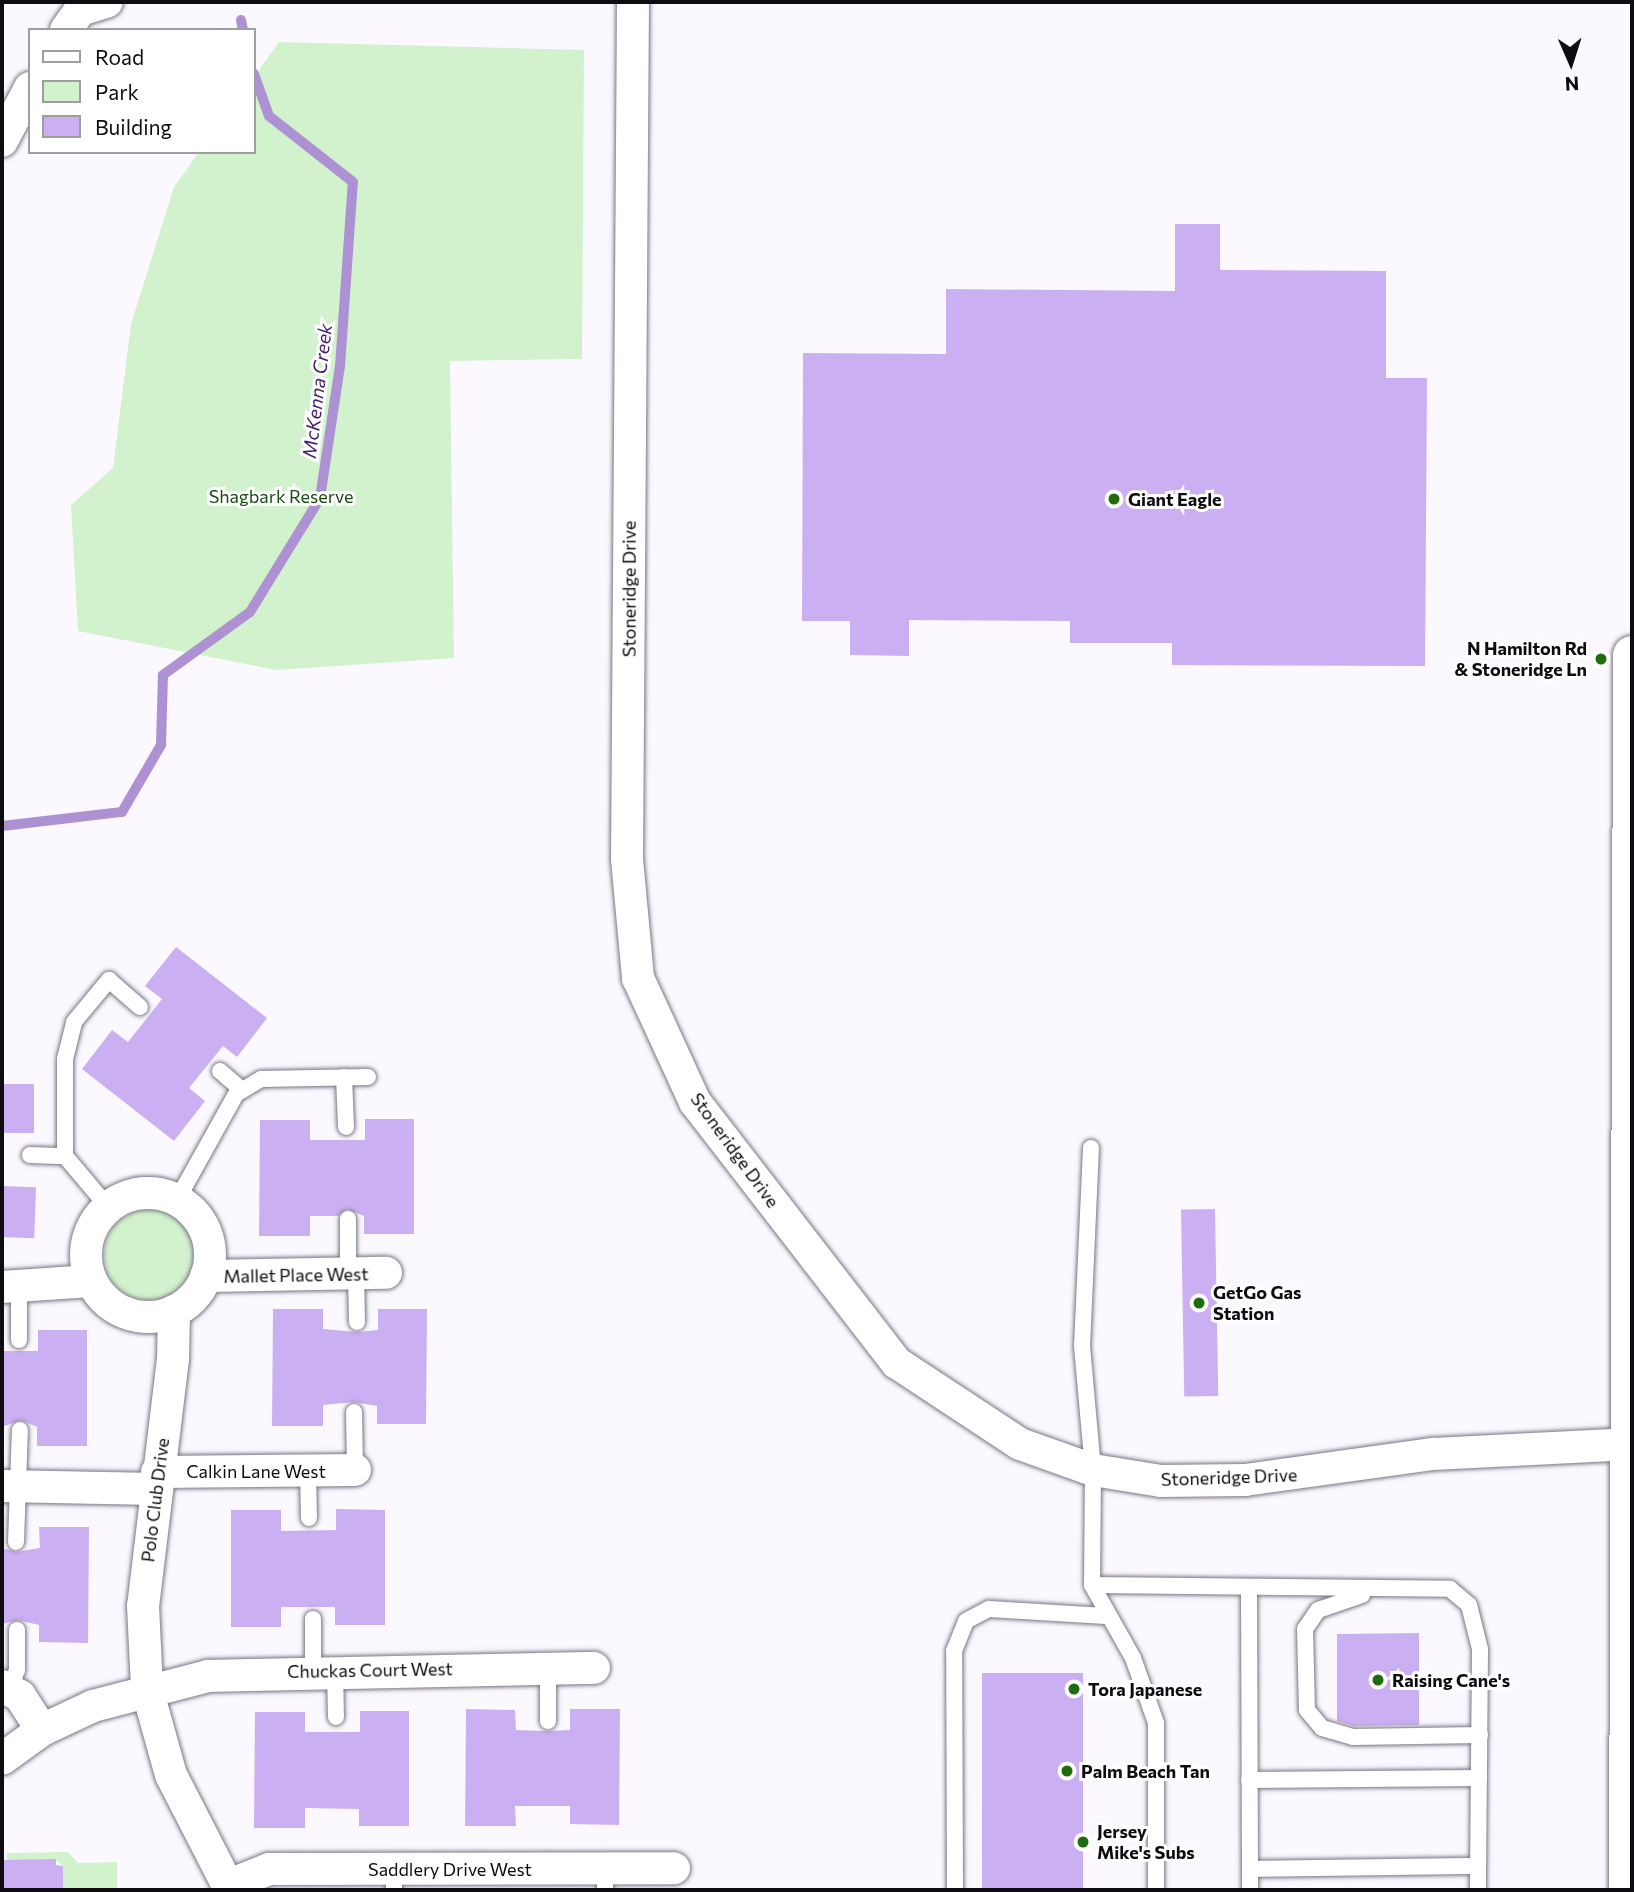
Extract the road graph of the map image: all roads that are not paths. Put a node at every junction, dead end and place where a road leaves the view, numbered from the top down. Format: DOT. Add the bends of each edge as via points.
graph roads {
  1 [pos="633,2"];
  2 [pos="28,92"];
  3 [pos="2,141"];
  4 [pos="1632,655"];
  5 [pos="140,1007"];
  6 [pos="220,1070"];
  7 [pos="344,1077"];
  8 [pos="369,1077"];
  9 [pos="242,1090"];
  10 [pos="346,1127"];
  11 [pos="1091,1148"];
  12 [pos="30,1155"];
  13 [pos="65,1156"];
  14 [pos="177,1200"];
  15 [pos="108,1207"];
  16 [pos="348,1219"];
  17 [pos="363,1273"];
  18 [pos="206,1276"];
  19 [pos="91,1281"];
  20 [pos="10,1287"];
  21 [pos="174,1311"];
  22 [pos="356,1322"];
  23 [pos="19,1340"];
  24 [pos="354,1412"];
  25 [pos="20,1430"];
  26 [pos="1629,1444"];
  27 [pos="355,1470"];
  28 [pos="1093,1470"];
  29 [pos="309,1471"];
  30 [pos="156,1480"];
  31 [pos="10,1486"];
  32 [pos="309,1518"];
  33 [pos="16,1542"];
  34 [pos="1092,1585"];
  35 [pos="1249,1588"];
  36 [pos="1388,1589"];
  37 [pos="1106,1616"];
  38 [pos="313,1619"];
  39 [pos="16,1630"];
  40 [pos="548,1668"];
  41 [pos="594,1668"];
  42 [pos="324,1670"];
  43 [pos="6,1688"];
  44 [pos="148,1689"];
  45 [pos="336,1717"];
  46 [pos="548,1721"];
  47 [pos="42,1730"];
  48 [pos="1480,1735"];
  49 [pos="2,1759"];
  50 [pos="1479,1778"];
  51 [pos="1250,1780"];
  52 [pos="1478,1866"];
  53 [pos="674,1868"];
  54 [pos="1250,1869"];
  55 [pos="394,1880"];
  56 [pos="605,1880"];
  57 [pos="229,1888"];
  58 [pos="1626,1888"];
  59 [pos="955,1890"];
  60 [pos="1156,1890"];
  61 [pos="1250,1890"];
  62 [pos="1478,1890"];
  1 -- 28 [label="street, Stoneridge Drive" via="627,859 638,978 695,1102 897,1363 1020,1444"];
  2 -- 3 [label="street"];
  4 -- 26 [label="main road"];
  5 -- 13 [label="lane" via="110,980 74,1022 65,1059"];
  6 -- 9 [label="lane"];
  7 -- 8 [label="lane"];
  7 -- 9 [label="lane" via="261,1079"];
  7 -- 10 [label="lane"];
  9 -- 14 [label="lane"];
  11 -- 28 [label="lane" via="1082,1346"];
  12 -- 13 [label="lane"];
  13 -- 15 [label="lane"];
  14 -- 15 [label="street" via="134,1193"];
  14 -- 18 [label="street, Mallet Place West" via="203,1224 210,1243"];
  15 -- 19 [label="street" via="88,1235 85,1255"];
  16 -- 17 [label="lane"];
  17 -- 18 [label="street, Mallet Place West"];
  17 -- 22 [label="lane"];
  18 -- 21 [label="street, Mallet Place West" via="193,1299"];
  19 -- 20 [label="street"];
  19 -- 21 [label="street" via="115,1308 135,1316"];
  20 -- 23 [label="lane"];
  21 -- 30 [label="street, Polo Club Drive" via="173,1359"];
  24 -- 27 [label="lane"];
  25 -- 31 [label="lane"];
  26 -- 28 [label="street, Stoneridge Drive" via="1433,1454 1245,1480 1161,1481"];
  26 -- 58 [label="main road"];
  27 -- 29 [label="street, Calkin Lane West"];
  28 -- 34 [label="lane"];
  29 -- 30 [label="street, Calkin Lane West"];
  29 -- 32 [label="lane"];
  30 -- 31 [label="street, Calkin Lane West"];
  30 -- 44 [label="street, Polo Club Drive" via="143,1606"];
  31 -- 33 [label="lane"];
  34 -- 35 [label="lane"];
  34 -- 37 [label="lane"];
  35 -- 36 [label="lane"];
  35 -- 51 [label="lane"];
  36 -- 48 [label="lane" via="1450,1589 1469,1605 1480,1649"];
  36 -- 48 [label="lane" via="1342,1599 1318,1610 1305,1629 1307,1710 1322,1728 1353,1737"];
  37 -- 59 [label="lane" via="989,1609 966,1621 954,1651"];
  37 -- 60 [label="lane" via="1133,1658 1156,1723"];
  38 -- 42 [label="lane"];
  39 -- 43 [label="lane" via="17,1671"];
  40 -- 41 [label="street, Chuckas Court West"];
  40 -- 42 [label="street, Chuckas Court West"];
  40 -- 46 [label="lane"];
  42 -- 44 [label="street, Chuckas Court West" via="208,1676"];
  42 -- 45 [label="lane"];
  43 -- 47 [label="street" via="20,1696"];
  44 -- 47 [label="street"];
  44 -- 57 [label="street, Polo Club Drive" via="171,1775"];
  47 -- 49 [label="street"];
  48 -- 50 [label="lane"];
  50 -- 51 [label="lane"];
  50 -- 52 [label="lane"];
  51 -- 54 [label="lane"];
  52 -- 54 [label="lane"];
  52 -- 62 [label="lane"];
  53 -- 56 [label="street, Saddlery Drive West"];
  54 -- 61 [label="lane"];
  55 -- 56 [label="street, Saddlery Drive West"];
  55 -- 57 [label="street, Saddlery Drive West" via="269,1869"];
}
